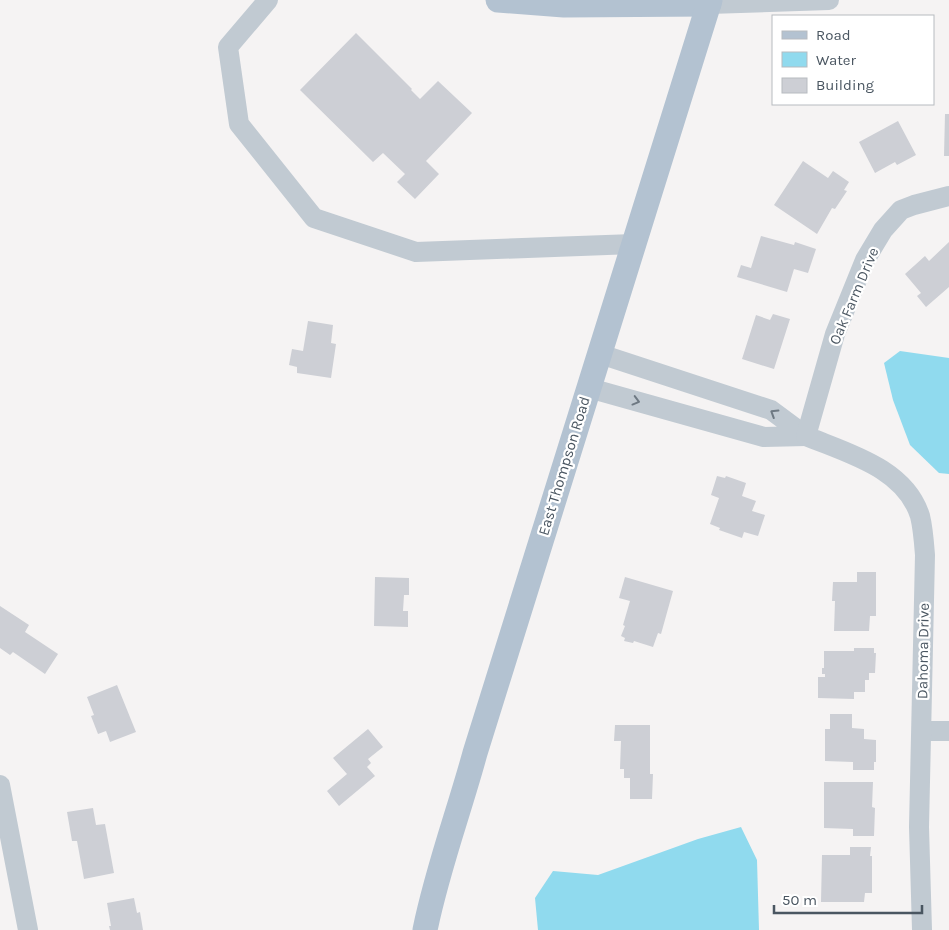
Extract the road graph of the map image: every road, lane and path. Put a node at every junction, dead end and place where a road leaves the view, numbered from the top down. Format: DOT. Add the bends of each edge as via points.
graph roads {
  1 [pos="268,0"];
  2 [pos="498,0"];
  3 [pos="829,0"];
  4 [pos="710,2"];
  5 [pos="949,196"];
  6 [pos="634,244"];
  7 [pos="600,354"];
  8 [pos="589,388"];
  9 [pos="806,436"];
  10 [pos="922,731"];
  11 [pos="949,731"];
  12 [pos="0,784"];
  13 [pos="28,930"];
  14 [pos="425,930"];
  15 [pos="922,930"];
  1 -- 6 [label="street" via="228,47 239,124 314,218 416,252"];
  2 -- 4 [label="main road" via="564,5"];
  3 -- 4 [label="street"];
  4 -- 6 [label="main road, East Thompson Road"];
  5 -- 9 [label="street, Oak Farm Drive" via="901,210 883,230 865,260 835,334"];
  6 -- 7 [label="main road, East Thompson Road"];
  7 -- 8 [label="main road, East Thompson Road"];
  9 -- 7 [label="street, Dahoma Drive, one-way" via="770,410"];
  8 -- 9 [label="street, Dahoma Drive, one-way" via="764,437"];
  8 -- 14 [label="main road, East Thompson Road" via="475,753"];
  9 -- 10 [label="street, Dahoma Drive" via="872,464 898,481 920,516 925,555"];
  10 -- 11 [label="street"];
  10 -- 15 [label="street, Dahoma Drive" via="919,827"];
  12 -- 13 [label="street"];
}
